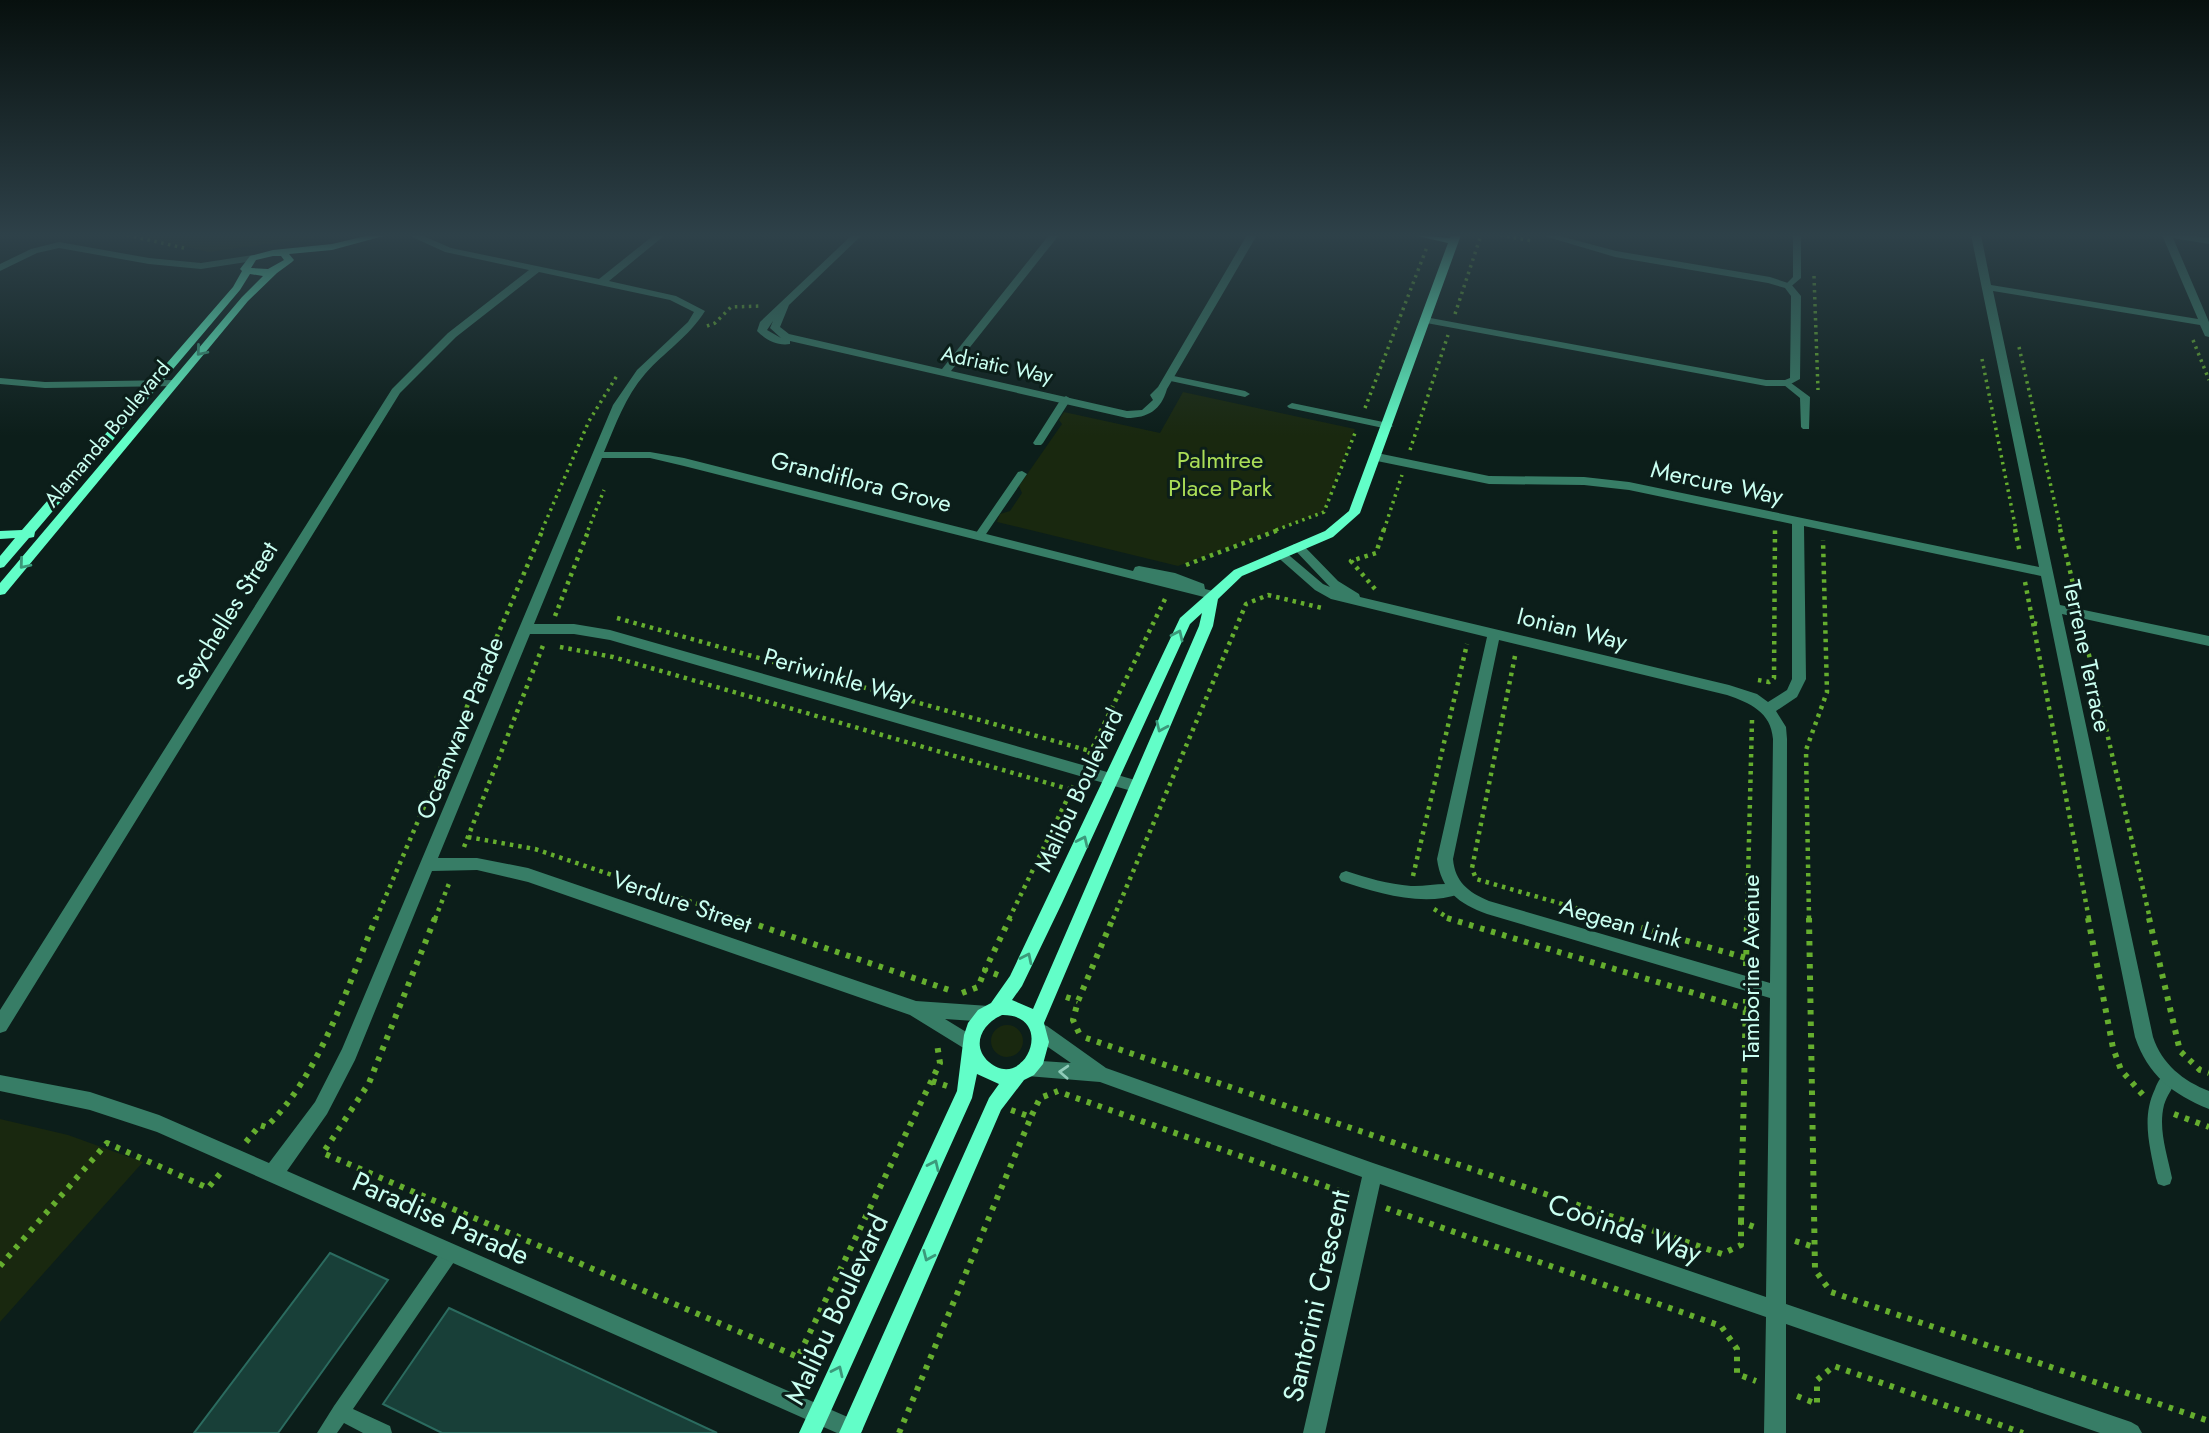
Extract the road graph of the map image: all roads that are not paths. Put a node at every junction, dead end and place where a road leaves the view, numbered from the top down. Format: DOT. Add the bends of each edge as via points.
graph roads {
  1 [pos="225,302"];
  2 [pos="243,302"];
  3 [pos="495,302"];
  4 [pos="681,302"];
  5 [pos="789,302"];
  6 [pos="1001,302"];
  7 [pos="1213,302"];
  8 [pos="1432,302"];
  9 [pos="1796,302"];
  10 [pos="1989,302"];
  11 [pos="2076,302"];
  12 [pos="2196,302"];
  13 [pos="785,306"];
  14 [pos="1425,320"];
  15 [pos="2204,323"];
  16 [pos="2209,334"];
  17 [pos="808,344"];
  18 [pos="944,373"];
  19 [pos="1169,378"];
  20 [pos="0,381"];
  21 [pos="155,383"];
  22 [pos="175,383"];
  23 [pos="1787,383"];
  24 [pos="1245,394"];
  25 [pos="1066,399"];
  26 [pos="1292,405"];
  27 [pos="1388,426"];
  28 [pos="1806,427"];
  29 [pos="1038,443"];
  30 [pos="597,455"];
  31 [pos="1377,457"];
  32 [pos="1022,474"];
  33 [pos="1798,521"];
  34 [pos="25,534"];
  35 [pos="48,534"];
  36 [pos="0,535"];
  37 [pos="980,535"];
  38 [pos="1298,547"];
  39 [pos="1280,554"];
  40 [pos="0,564"];
  41 [pos="1113,568"];
  42 [pos="2048,580"];
  43 [pos="0,591"];
  44 [pos="1212,595"];
  45 [pos="1363,602"];
  46 [pos="2054,608"];
  47 [pos="525,629"];
  48 [pos="1492,641"];
  49 [pos="2209,641"];
  50 [pos="1768,709"];
  51 [pos="1112,779"];
  52 [pos="1135,786"];
  53 [pos="428,865"];
  54 [pos="1346,877"];
  55 [pos="1455,890"];
  56 [pos="1777,993"];
  57 [pos="915,1009"];
  58 [pos="992,1012"];
  59 [pos="0,1025"];
  60 [pos="1038,1027"];
  61 [pos="970,1048"];
  62 [pos="1023,1071"];
  63 [pos="1100,1074"];
  64 [pos="2169,1079"];
  65 [pos="0,1083"];
  66 [pos="2209,1100"];
  67 [pos="1373,1172"];
  68 [pos="273,1174"];
  69 [pos="2164,1178"];
  70 [pos="450,1253"];
  71 [pos="1776,1309"];
  72 [pos="340,1412"];
  73 [pos="819,1413"];
  74 [pos="851,1431"];
  75 [pos="326,1433"];
  76 [pos="383,1433"];
  77 [pos="810,1433"];
  78 [pos="1314,1433"];
  79 [pos="1775,1433"];
  80 [pos="2131,1433"];
  1 -- 21 [label="street, Alamanda Boulevard"];
  2 -- 22 [label="street, Alamanda Boulevard, one-way"];
  3 -- 59 [label="street, Seychelles Street" via="452,335 396,391"];
  4 -- 30 [label="street, Oceanwave Parade" via="700,311 626,390"];
  5 -- 13 [label="street"];
  6 -- 18 [label="street"];
  7 -- 19 [label="street"];
  8 -- 14 [label="street, Malibu Boulevard"];
  9 -- 23 [label="street" via="1797,368 1795,379"];
  10 -- 42 [label="street, Terrene Terrace"];
  11 -- 15 [label="street"];
  12 -- 15 [label="street"];
  13 -- 17 [label="street, Adriatic Way" via="775,328"];
  13 -- 17 [label="street, Adriatic Way" via="768,319 762,331 780,341"];
  14 -- 23 [label="street" via="1766,383"];
  14 -- 27 [label="street, Malibu Boulevard"];
  15 -- 16 [label="street"];
  17 -- 18 [label="street, Adriatic Way"];
  18 -- 25 [label="street, Adriatic Way"];
  19 -- 24 [label="lane"];
  19 -- 25 [label="street, Adriatic Way" via="1158,405 1139,410 1119,414"];
  20 -- 21 [label="street"];
  21 -- 22 [label="street"];
  21 -- 34 [label="street, Alamanda Boulevard"];
  22 -- 35 [label="street, Alamanda Boulevard"];
  23 -- 28 [label="lane" via="1805,397"];
  25 -- 29 [label="lane"];
  26 -- 27 [label="lane"];
  27 -- 31 [label="street, Malibu Boulevard"];
  30 -- 37 [label="street, Grandiflora Grove" via="684,462"];
  30 -- 47 [label="street, Oceanwave Parade"];
  31 -- 33 [label="street, Mercure Way" via="1489,480 1617,484"];
  31 -- 38 [label="street, Malibu Boulevard" via="1362,499 1348,521"];
  32 -- 37 [label="lane"];
  33 -- 42 [label="street, Mercure Way" via="2023,568"];
  33 -- 50 [label="street" via="1799,679 1792,693"];
  34 -- 35 [label="street"];
  34 -- 36 [label="street"];
  34 -- 40 [label="street, Alamanda Boulevard"];
  35 -- 43 [label="street, Alamanda Boulevard, one-way"];
  37 -- 41 [label="street, Grandiflora Grove"];
  38 -- 39 [label="street, Malibu Boulevard"];
  38 -- 45 [label="street, Ionian Way" via="1334,584"];
  39 -- 44 [label="street, Malibu Boulevard" via="1238,572"];
  39 -- 45 [label="street, Ionian Way" via="1328,593"];
  41 -- 44 [label="street, Grandiflora Grove"];
  41 -- 44 [label="street, Grandiflora Grove" via="1175,577"];
  42 -- 46 [label="street, Terrene Terrace"];
  51 -- 44 [label="street, Malibu Boulevard, one-way" via="1185,621"];
  44 -- 52 [label="street, Malibu Boulevard, one-way" via="1206,626"];
  45 -- 48 [label="street, Ionian Way"];
  46 -- 49 [label="street"];
  46 -- 64 [label="street, Terrene Terrace" via="2144,1037 2151,1056"];
  47 -- 51 [label="street, Periwinkle Way" via="610,635"];
  47 -- 53 [label="street, Oceanwave Parade"];
  48 -- 50 [label="street, Ionian Way" via="1742,694"];
  48 -- 55 [label="street" via="1445,859 1447,879"];
  50 -- 56 [label="street, Tamborine Avenue" via="1780,738"];
  51 -- 52 [label="street, Periwinkle Way"];
  58 -- 51 [label="street, Malibu Boulevard, one-way" via="1016,981"];
  52 -- 60 [label="street, Malibu Boulevard" via="1048,991"];
  53 -- 57 [label="street, Verdure Street" via="503,868 528,875"];
  53 -- 68 [label="street, Oceanwave Parade" via="334,1085"];
  54 -- 55 [label="lane" via="1392,891"];
  55 -- 56 [label="street, Aegean Link" via="1487,907"];
  56 -- 71 [label="street, Tamborine Avenue"];
  57 -- 58 [label="street, Verdure Street"];
  57 -- 61 [label="street, Verdure Street"];
  58 -- 60 [label="street" via="1018,1010"];
  58 -- 61 [label="street" via="975,1026"];
  60 -- 62 [label="street" via="1040,1052"];
  60 -- 63 [label="street, Cooinda Way"];
  61 -- 62 [label="street" via="976,1062 994,1074"];
  73 -- 61 [label="street, Malibu Boulevard, one-way" via="966,1093"];
  63 -- 62 [label="street, Cooinda Way, one-way"];
  62 -- 74 [label="street, one-way" via="995,1104"];
  63 -- 67 [label="street, Cooinda Way"];
  64 -- 66 [label="street, Terrene Terrace"];
  64 -- 69 [label="lane" via="2154,1103"];
  65 -- 68 [label="street, Paradise Parade" via="55,1092 126,1112"];
  67 -- 71 [label="street, Cooinda Way"];
  67 -- 78 [label="street, Santorini Crescent"];
  68 -- 70 [label="street, Paradise Parade"];
  70 -- 72 [label="lane"];
  70 -- 73 [label="street, Paradise Parade"];
  71 -- 79 [label="street, Tamborine Avenue"];
  71 -- 80 [label="street, Cooinda Way"];
  72 -- 75 [label="lane"];
  72 -- 76 [label="lane"];
  73 -- 74 [label="street, Paradise Parade"];
  73 -- 77 [label="street, Malibu Boulevard"];
}
